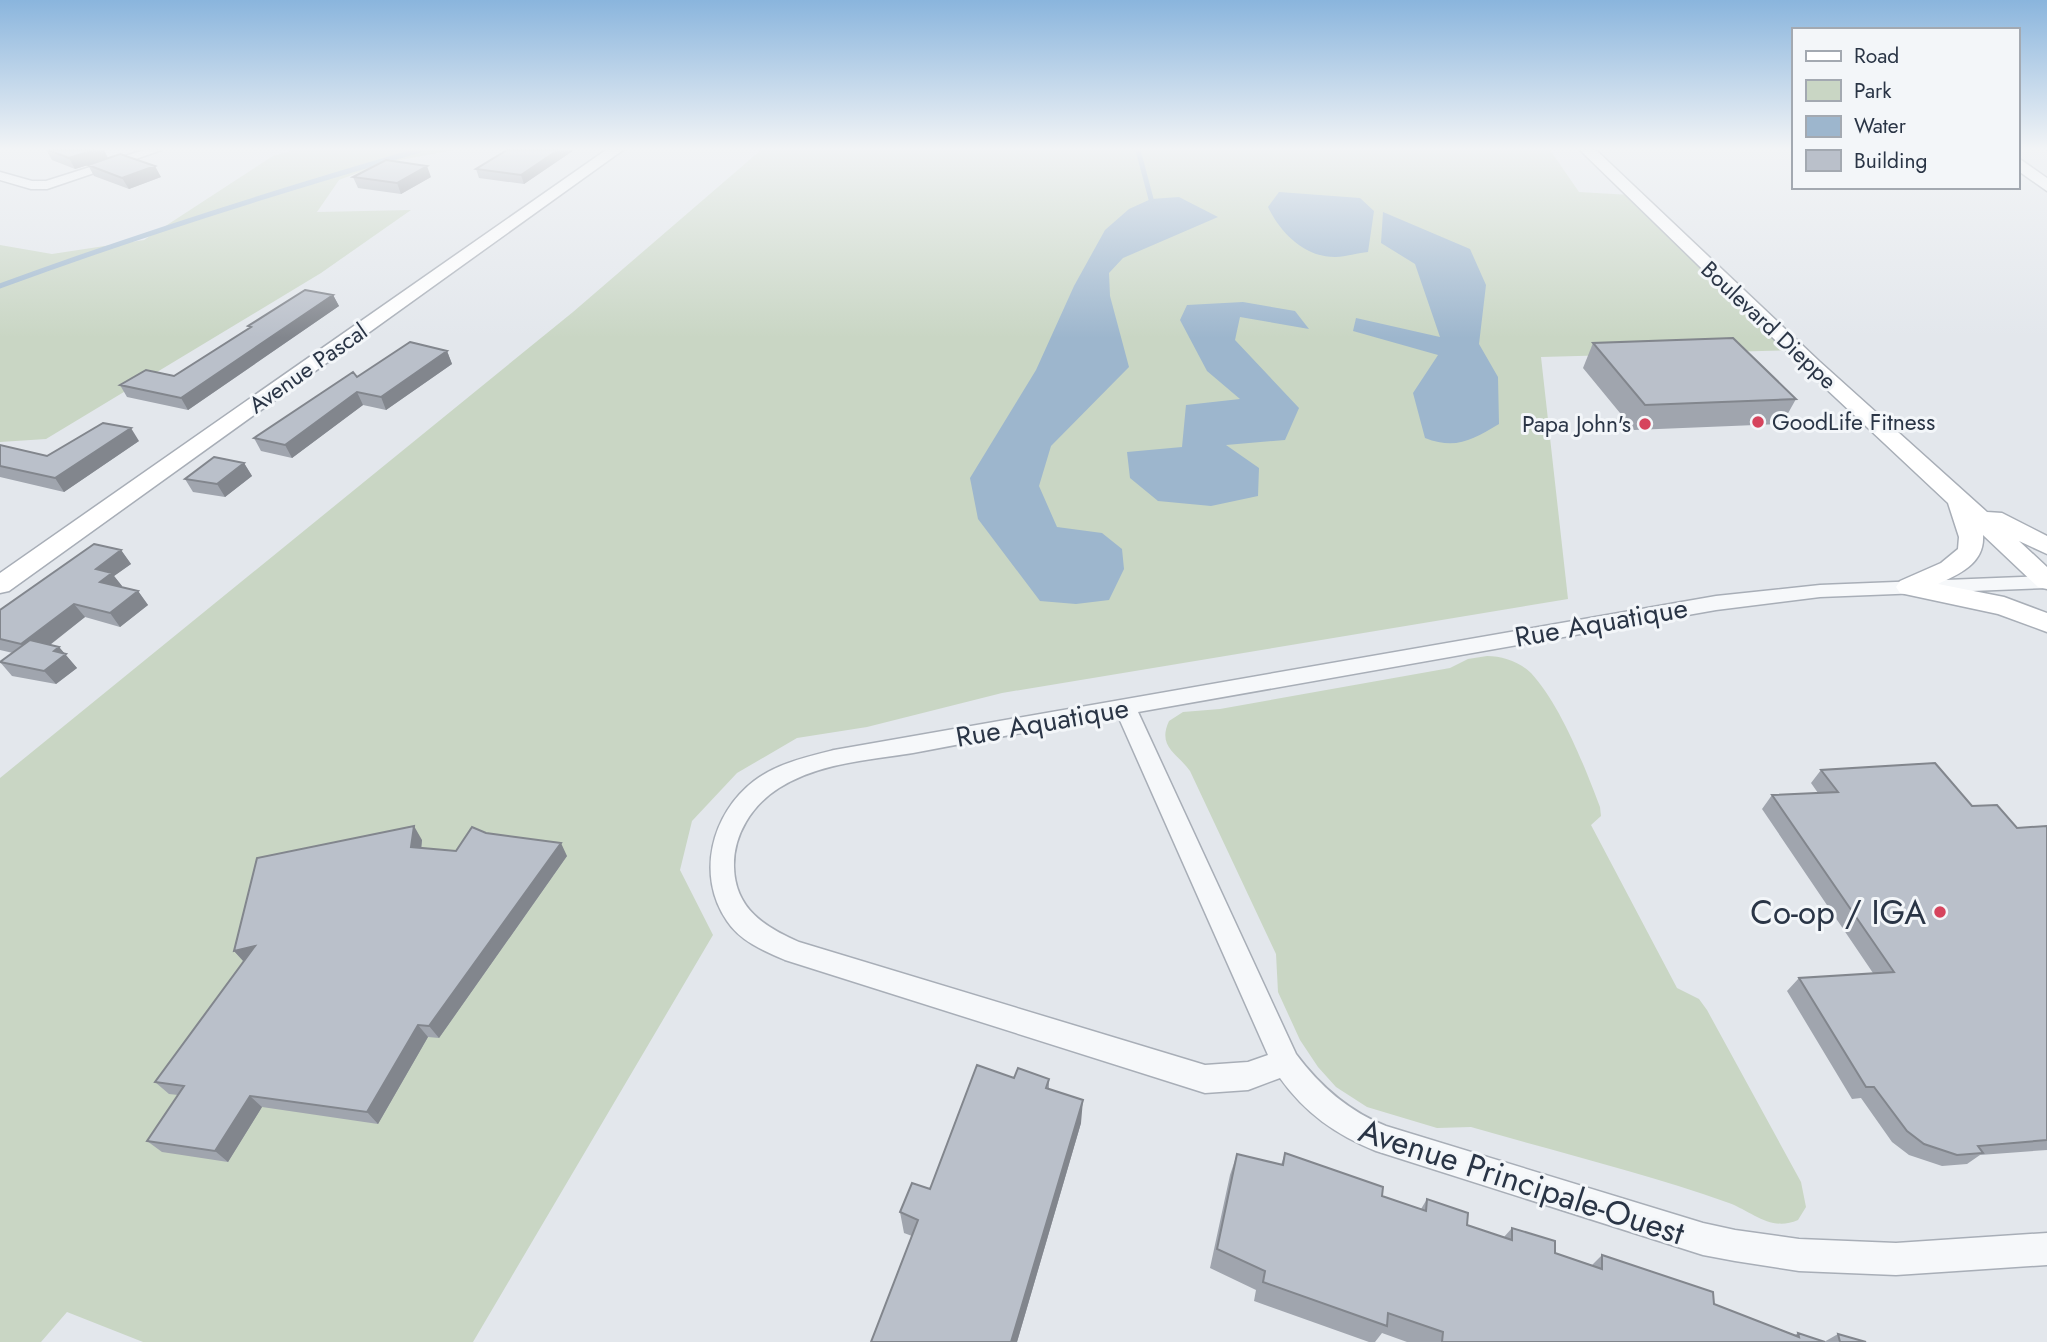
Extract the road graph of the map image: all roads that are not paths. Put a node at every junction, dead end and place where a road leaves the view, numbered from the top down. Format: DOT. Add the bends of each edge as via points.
graph roads {
  1 [pos="527,213"];
  2 [pos="1652,213"];
  3 [pos="1954,496"];
  4 [pos="2047,545"];
  5 [pos="2047,582"];
  6 [pos="0,585"];
  7 [pos="1909,587"];
  8 [pos="2047,623"];
  9 [pos="1125,708"];
  10 [pos="1286,1063"];
  11 [pos="2047,1249"];
  1 -- 6 [label="main road, Avenue Pascal"];
  2 -- 3 [label="main road, Boulevard Dieppe"];
  3 -- 4 [label="main road"];
  3 -- 5 [label="main road, Boulevard Dieppe"];
  3 -- 7 [label="main road" via="1971,537 1970,552 1950,569"];
  5 -- 7 [label="street, Rue Aquatique"];
  7 -- 8 [label="main road" via="1997,604"];
  7 -- 9 [label="street, Rue Aquatique" via="1716,603"];
  9 -- 10 [label="street, Avenue Principale-Ouest"];
  9 -- 10 [label="street, Rue Aquatique" via="797,768 761,788 735,819 721,859 727,895 747,925 794,952 1187,1075 1227,1080"];
  10 -- 11 [label="street, Avenue Principale-Ouest" via="1318,1104 1359,1131 1703,1239 1807,1257 1961,1257"];
}
